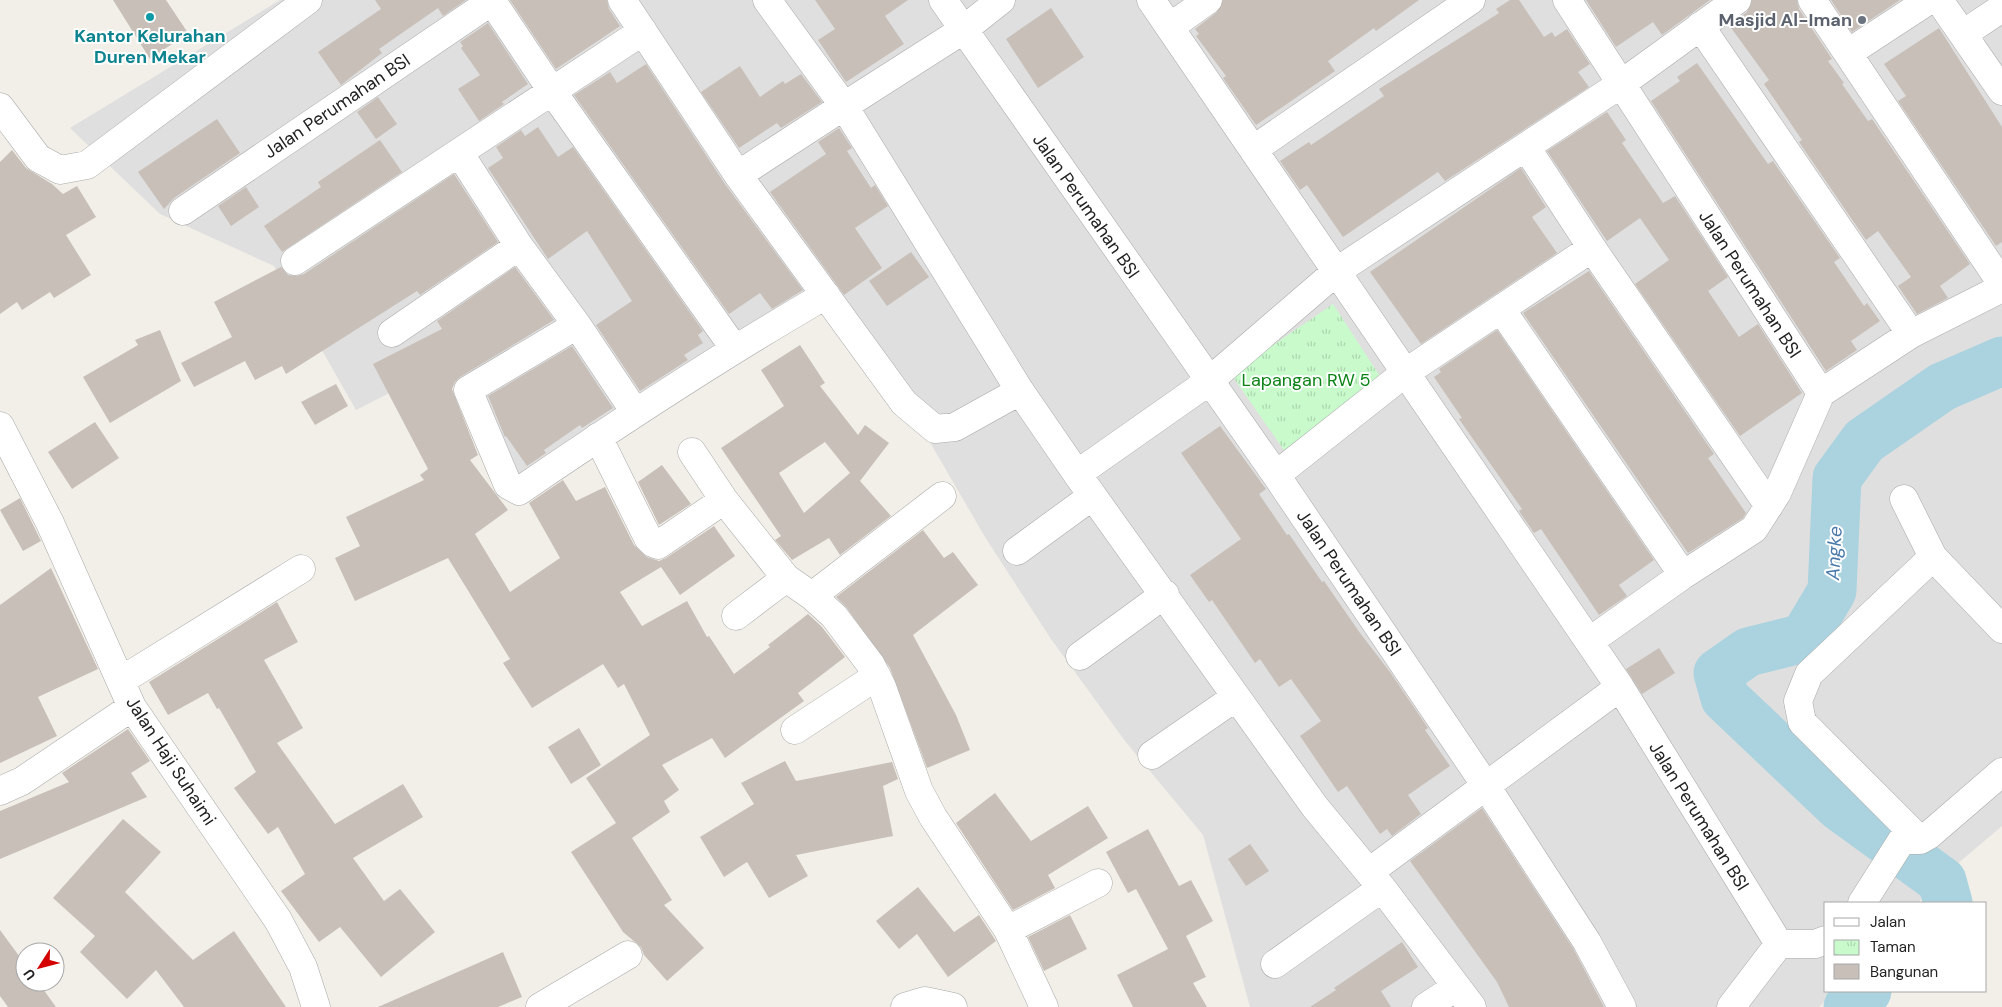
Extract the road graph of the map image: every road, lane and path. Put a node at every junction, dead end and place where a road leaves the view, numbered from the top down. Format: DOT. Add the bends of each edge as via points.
graph roads {
  1 [pos="308,0"];
  2 [pos="492,0"];
  3 [pos="622,0"];
  4 [pos="767,0"];
  5 [pos="943,0"];
  6 [pos="1001,0"];
  7 [pos="1151,0"];
  8 [pos="1208,0"];
  9 [pos="1471,0"];
  10 [pos="1567,0"];
  11 [pos="1737,0"];
  12 [pos="1812,0"];
  13 [pos="1929,0"];
  14 [pos="1939,0"];
  15 [pos="2002,8"];
  16 [pos="1700,26"];
  17 [pos="1170,27"];
  18 [pos="963,30"];
  19 [pos="643,31"];
  20 [pos="1963,34"];
  21 [pos="1848,53"];
  22 [pos="1621,84"];
  23 [pos="552,91"];
  24 [pos="2002,91"];
  25 [pos="844,106"];
  26 [pos="0,107"];
  27 [pos="1526,147"];
  28 [pos="1254,149"];
  29 [pos="460,154"];
  30 [pos="738,175"];
  31 [pos="183,211"];
  32 [pos="519,246"];
  33 [pos="1592,248"];
  34 [pos="295,261"];
  35 [pos="1337,271"];
  36 [pos="2002,286"];
  37 [pos="826,295"];
  38 [pos="1501,309"];
  39 [pos="578,325"];
  40 [pos="392,333"];
  41 [pos="1911,334"];
  42 [pos="734,348"];
  43 [pos="1405,373"];
  44 [pos="1208,382"];
  45 [pos="1020,391"];
  46 [pos="1820,393"];
  47 [pos="635,412"];
  48 [pos="0,426"];
  49 [pos="598,437"];
  50 [pos="692,452"];
  51 [pos="1077,474"];
  52 [pos="1276,475"];
  53 [pos="942,496"];
  54 [pos="1092,497"];
  55 [pos="1904,499"];
  56 [pos="724,500"];
  57 [pos="1769,506"];
  58 [pos="1017,551"];
  59 [pos="1933,557"];
  60 [pos="300,569"];
  61 [pos="1683,575"];
  62 [pos="786,578"];
  63 [pos="1165,594"];
  64 [pos="812,596"];
  65 [pos="736,616"];
  66 [pos="2002,629"];
  67 [pos="1590,641"];
  68 [pos="1080,656"];
  69 [pos="877,676"];
  70 [pos="122,680"];
  71 [pos="1620,687"];
  72 [pos="1236,697"];
  73 [pos="132,707"];
  74 [pos="795,730"];
  75 [pos="1152,755"];
  76 [pos="2002,772"];
  77 [pos="1486,786"];
  78 [pos="0,792"];
  79 [pos="1911,840"];
  80 [pos="1375,880"];
  81 [pos="1098,883"];
  82 [pos="1863,902"];
  83 [pos="1008,930"];
  84 [pos="1824,941"];
  85 [pos="1779,944"];
  86 [pos="628,955"];
  87 [pos="1275,964"];
  88 [pos="1464,997"];
  89 [pos="1034,1005"];
  90 [pos="316,1007"];
  91 [pos="540,1007"];
  92 [pos="905,1007"];
  93 [pos="953,1007"];
  94 [pos="1426,1007"];
  95 [pos="1622,1007"];
  96 [pos="1731,1007"];
  1 -- 26 [label="street" via="87,165 60,170 38,158"];
  2 -- 23 [label="street, Jalan Perumahan BSI"];
  2 -- 31 [label="street, Jalan Perumahan BSI"];
  3 -- 19 [label="street"];
  4 -- 25 [label="street"];
  5 -- 18 [label="street, Jalan Perumahan BSI"];
  6 -- 18 [label="street"];
  7 -- 17 [label="street, Jalan Perumahan BSI"];
  8 -- 17 [label="street"];
  9 -- 28 [label="street"];
  10 -- 22 [label="street, Jalan Perumahan BSI"];
  11 -- 16 [label="street"];
  12 -- 21 [label="street"];
  13 -- 21 [label="street"];
  14 -- 20 [label="street"];
  15 -- 20 [label="street"];
  16 -- 22 [label="street"];
  16 -- 41 [label="street"];
  17 -- 28 [label="street, Jalan Perumahan BSI"];
  18 -- 25 [label="street"];
  18 -- 44 [label="street, Jalan Perumahan BSI"];
  19 -- 23 [label="street"];
  19 -- 30 [label="street"];
  20 -- 24 [label="street"];
  21 -- 36 [label="street"];
  22 -- 27 [label="street"];
  22 -- 46 [label="street, Jalan Perumahan BSI"];
  23 -- 29 [label="street"];
  23 -- 42 [label="street, Jalan Perumahan BSI"];
  25 -- 30 [label="street"];
  25 -- 45 [label="street"];
  27 -- 33 [label="street"];
  27 -- 35 [label="street"];
  28 -- 35 [label="street, Jalan Perumahan BSI"];
  29 -- 32 [label="street"];
  29 -- 34 [label="street"];
  30 -- 37 [label="street"];
  32 -- 39 [label="street"];
  32 -- 40 [label="street"];
  33 -- 38 [label="street"];
  33 -- 57 [label="street"];
  35 -- 43 [label="street, Jalan Perumahan BSI"];
  35 -- 44 [label="street"];
  36 -- 41 [label="street"];
  37 -- 42 [label="street"];
  37 -- 45 [label="street" via="904,403 935,428 955,428"];
  38 -- 43 [label="street"];
  38 -- 61 [label="street"];
  39 -- 47 [label="street"];
  39 -- 49 [label="street" via="468,390 508,485 515,490 519,491"];
  41 -- 46 [label="street"];
  42 -- 47 [label="street"];
  43 -- 52 [label="street"];
  43 -- 67 [label="street, Jalan Perumahan BSI"];
  44 -- 51 [label="street"];
  44 -- 52 [label="street, Jalan Perumahan BSI"];
  45 -- 51 [label="street"];
  46 -- 57 [label="street"];
  47 -- 49 [label="street"];
  48 -- 70 [label="street, Jalan Haji Suhaimi" via="50,523"];
  49 -- 56 [label="street" via="653,543 658,545"];
  50 -- 56 [label="street"];
  51 -- 54 [label="street"];
  52 -- 77 [label="street, Jalan Perumahan BSI"];
  53 -- 64 [label="street"];
  54 -- 58 [label="street"];
  54 -- 63 [label="street"];
  55 -- 59 [label="street"];
  56 -- 62 [label="street"];
  57 -- 61 [label="street" via="1754,529"];
  59 -- 66 [label="street"];
  59 -- 79 [label="street" via="1809,674 1798,701 1802,722"];
  60 -- 70 [label="street"];
  61 -- 67 [label="street"];
  62 -- 64 [label="street"];
  62 -- 65 [label="street"];
  63 -- 68 [label="street"];
  63 -- 72 [label="street"];
  64 -- 69 [label="street" via="852,638"];
  67 -- 71 [label="street, Jalan Perumahan BSI"];
  69 -- 74 [label="street"];
  69 -- 83 [label="street" via="919,791"];
  70 -- 73 [label="street, Jalan Haji Suhaimi"];
  71 -- 77 [label="street"];
  71 -- 85 [label="street, Jalan Perumahan BSI"];
  72 -- 75 [label="street"];
  72 -- 80 [label="street" via="1315,807"];
  73 -- 78 [label="street" via="22,781"];
  73 -- 90 [label="street, Jalan Haji Suhaimi" via="278,920 303,967"];
  76 -- 79 [label="street" via="1936,830"];
  77 -- 80 [label="street"];
  77 -- 95 [label="street, Jalan Perumahan BSI" via="1587,942"];
  79 -- 82 [label="street" via="1880,872"];
  80 -- 87 [label="street"];
  80 -- 88 [label="street"];
  81 -- 83 [label="street"];
  83 -- 89 [label="street"];
  84 -- 85 [label="street" via="1815,944"];
  85 -- 96 [label="street"];
  86 -- 91 [label="street"];
  88 -- 94 [label="street"];
  92 -- 93 [label="street" via="925,1001"];
}
